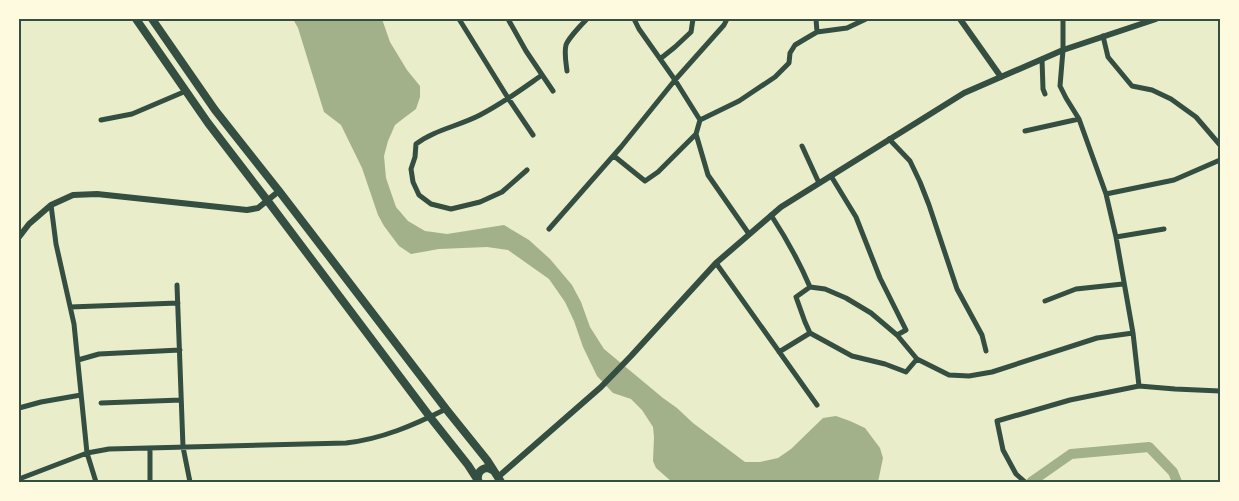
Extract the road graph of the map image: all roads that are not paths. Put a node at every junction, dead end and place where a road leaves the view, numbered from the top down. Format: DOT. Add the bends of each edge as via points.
graph roads {
  1 [pos="136,19"];
  2 [pos="152,19"];
  3 [pos="460,19"];
  4 [pos="508,19"];
  5 [pos="587,19"];
  6 [pos="634,19"];
  7 [pos="693,19"];
  8 [pos="727,19"];
  9 [pos="816,19"];
  10 [pos="866,19"];
  11 [pos="960,19"];
  12 [pos="1063,19"];
  13 [pos="1156,19"];
  14 [pos="816,32"];
  15 [pos="1103,36"];
  16 [pos="1063,50"];
  17 [pos="660,59"];
  18 [pos="1042,59"];
  19 [pos="567,71"];
  20 [pos="542,75"];
  21 [pos="1001,77"];
  22 [pos="675,80"];
  23 [pos="553,91"];
  24 [pos="186,92"];
  25 [pos="1045,94"];
  26 [pos="508,98"];
  27 [pos="1080,119"];
  28 [pos="101,120"];
  29 [pos="700,120"];
  30 [pos="1025,131"];
  31 [pos="696,134"];
  32 [pos="533,135"];
  33 [pos="889,139"];
  34 [pos="1220,145"];
  35 [pos="802,146"];
  36 [pos="614,156"];
  37 [pos="1220,160"];
  38 [pos="527,170"];
  39 [pos="831,176"];
  40 [pos="819,183"];
  41 [pos="279,191"];
  42 [pos="1106,194"];
  43 [pos="268,200"];
  44 [pos="51,205"];
  45 [pos="771,215"];
  46 [pos="549,229"];
  47 [pos="1164,229"];
  48 [pos="749,234"];
  49 [pos="19,238"];
  50 [pos="1116,238"];
  51 [pos="716,263"];
  52 [pos="1123,284"];
  53 [pos="177,285"];
  54 [pos="810,287"];
  55 [pos="1045,301"];
  56 [pos="178,303"];
  57 [pos="70,307"];
  58 [pos="810,333"];
  59 [pos="1132,333"];
  60 [pos="897,335"];
  61 [pos="180,350"];
  62 [pos="986,351"];
  63 [pos="780,352"];
  64 [pos="917,359"];
  65 [pos="78,360"];
  66 [pos="1139,386"];
  67 [pos="1220,391"];
  68 [pos="81,394"];
  69 [pos="182,400"];
  70 [pos="101,403"];
  71 [pos="818,405"];
  72 [pos="19,408"];
  73 [pos="446,408"];
  74 [pos="430,417"];
  75 [pos="183,447"];
  76 [pos="150,448"];
  77 [pos="87,453"];
  78 [pos="498,477"];
  79 [pos="19,479"];
  80 [pos="96,482"];
  81 [pos="150,482"];
  82 [pos="190,482"];
  83 [pos="479,482"];
  84 [pos="1025,482"];
  1 -- 24 [label="main road"];
  2 -- 41 [label="main road" via="214,110"];
  3 -- 26 [label="street"];
  4 -- 20 [label="street"];
  5 -- 19 [label="street" via="566,45"];
  6 -- 17 [label="street"];
  7 -- 17 [label="street" via="691,32"];
  8 -- 22 [label="street"];
  9 -- 14 [label="street"];
  10 -- 14 [label="street" via="847,28"];
  11 -- 21 [label="street"];
  12 -- 16 [label="street"];
  13 -- 15 [label="street"];
  14 -- 29 [label="street" via="796,45 790,53 789,63 775,76"];
  15 -- 16 [label="street"];
  15 -- 34 [label="street" via="1108,57 1132,86 1152,90 1171,99 1196,116"];
  16 -- 18 [label="street"];
  16 -- 27 [label="street" via="1060,86"];
  17 -- 22 [label="street"];
  18 -- 21 [label="street"];
  18 -- 25 [label="street"];
  20 -- 23 [label="street"];
  20 -- 26 [label="street"];
  21 -- 33 [label="street" via="964,93"];
  22 -- 29 [label="street"];
  22 -- 36 [label="street"];
  24 -- 28 [label="street" via="132,114"];
  24 -- 43 [label="main road"];
  26 -- 32 [label="street"];
  26 -- 38 [label="street" via="480,116 416,144 412,182 419,195 431,204 451,209 480,202 502,192"];
  27 -- 30 [label="street"];
  27 -- 42 [label="street"];
  29 -- 31 [label="street"];
  31 -- 36 [label="street" via="645,181"];
  31 -- 48 [label="street" via="708,176"];
  33 -- 39 [label="street"];
  33 -- 62 [label="street" via="910,162 920,182 957,289 982,334"];
  35 -- 40 [label="street"];
  36 -- 46 [label="street"];
  37 -- 42 [label="street" via="1174,180"];
  39 -- 40 [label="street"];
  39 -- 60 [label="street" via="856,218 880,278 906,330"];
  40 -- 45 [label="street"];
  41 -- 43 [label="street"];
  41 -- 73 [label="main road"];
  42 -- 50 [label="street"];
  43 -- 44 [label="street" via="258,208 246,210 97,194 73,195"];
  43 -- 74 [label="main road"];
  44 -- 49 [label="street" via="29,224"];
  44 -- 57 [label="street"];
  45 -- 48 [label="street"];
  45 -- 54 [label="street"];
  47 -- 50 [label="street"];
  48 -- 51 [label="street"];
  50 -- 52 [label="street"];
  51 -- 63 [label="street"];
  51 -- 78 [label="street" via="600,387"];
  52 -- 55 [label="street" via="1076,289"];
  52 -- 59 [label="street"];
  53 -- 56 [label="street"];
  54 -- 58 [label="street" via="796,297"];
  54 -- 60 [label="street" via="826,289 846,298 871,313"];
  56 -- 57 [label="street"];
  56 -- 61 [label="street"];
  57 -- 65 [label="street"];
  58 -- 63 [label="street"];
  58 -- 64 [label="street" via="852,356 906,372"];
  59 -- 64 [label="street" via="1097,338 1010,368 969,376 949,375"];
  59 -- 66 [label="street"];
  60 -- 64 [label="street"];
  61 -- 65 [label="street" via="99,354"];
  61 -- 69 [label="street"];
  63 -- 71 [label="street"];
  65 -- 68 [label="street"];
  66 -- 67 [label="street"];
  66 -- 84 [label="street" via="1070,400 997,421 1003,450 1016,474"];
  68 -- 72 [label="street"];
  68 -- 77 [label="street"];
  69 -- 70 [label="street"];
  69 -- 75 [label="street"];
  73 -- 74 [label="street"];
  73 -- 78 [label="main road"];
  74 -- 75 [label="street" via="364,441"];
  74 -- 83 [label="main road"];
  75 -- 76 [label="street"];
  75 -- 82 [label="street"];
  76 -- 77 [label="street"];
  76 -- 81 [label="street"];
  77 -- 79 [label="street"];
  77 -- 80 [label="street"];
  78 -- 83 [label="main road" via="491,468 485,468 478,474"];
}
